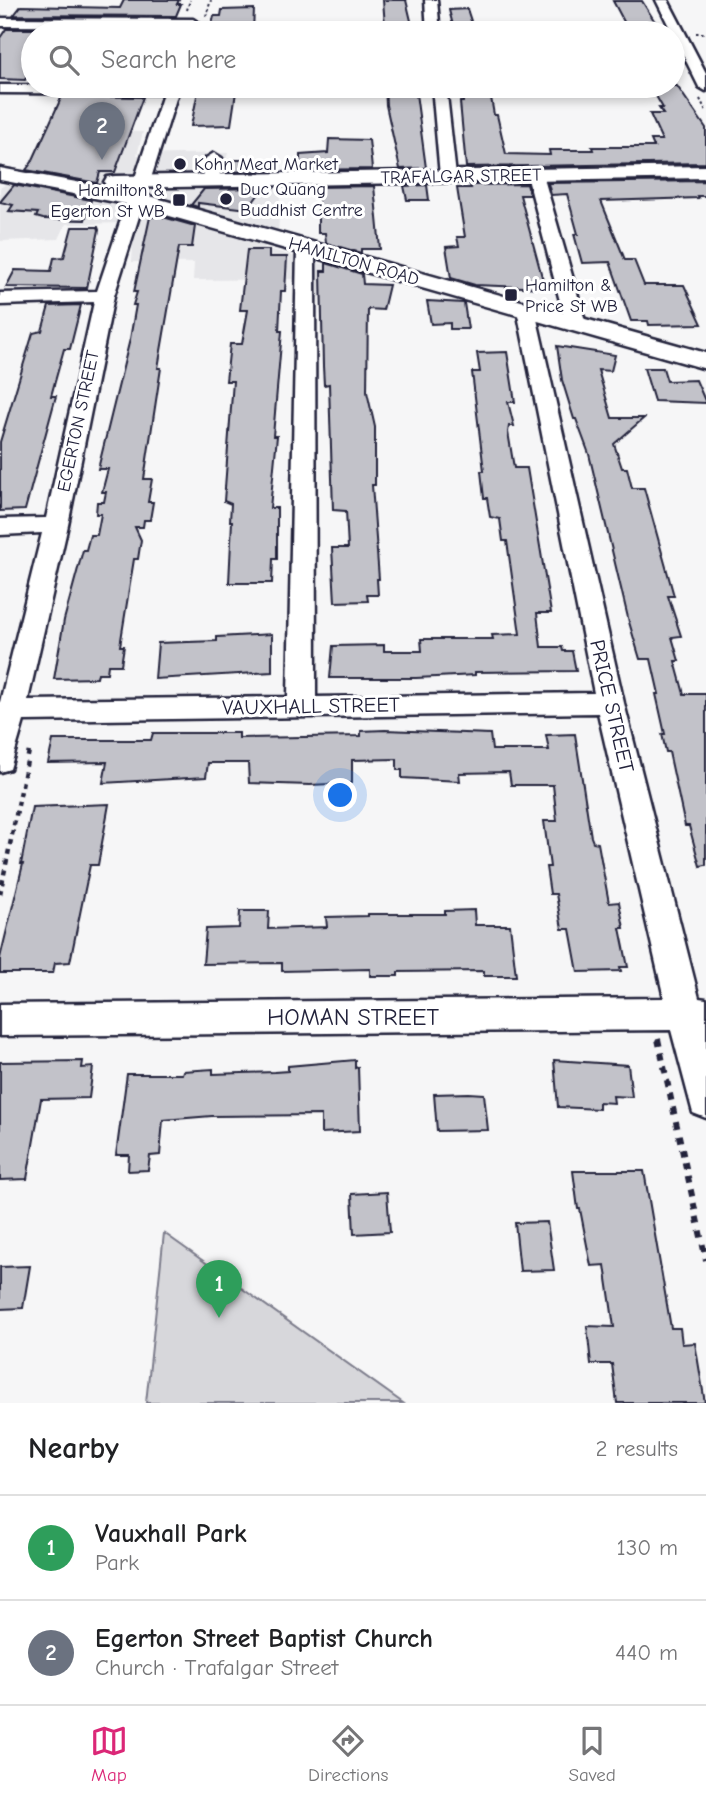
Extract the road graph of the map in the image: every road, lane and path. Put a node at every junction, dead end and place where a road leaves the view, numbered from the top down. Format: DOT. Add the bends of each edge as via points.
graph roads {
  1 [pos="431,0"];
  2 [pos="662,0"];
  3 [pos="434,21"];
  4 [pos="677,21"];
  5 [pos="0,22"];
  6 [pos="21,22"];
  7 [pos="685,33"];
  8 [pos="706,87"];
  9 [pos="0,89"];
  10 [pos="21,89"];
  11 [pos="169,98"];
  12 [pos="440,98"];
  13 [pos="214,158"];
  14 [pos="706,172"];
  15 [pos="535,175"];
  16 [pos="3,176"];
  17 [pos="448,176"];
  18 [pos="211,180"];
  19 [pos="138,190"];
  20 [pos="306,248"];
  21 [pos="105,296"];
  22 [pos="0,299"];
  23 [pos="527,310"];
  24 [pos="576,324"];
  25 [pos="706,361"];
  26 [pos="56,525"];
  27 [pos="0,527"];
  28 [pos="610,703"];
  29 [pos="302,706"];
  30 [pos="10,737"];
  31 [pos="0,894"];
  32 [pos="696,1014"];
  33 [pos="0,1020"];
  34 [pos="644,1037"];
  35 [pos="706,1100"];
  36 [pos="706,1259"];
  1 -- 3 [label="street"];
  2 -- 4 [label="street"];
  5 -- 6 [label="street"];
  7 -- 8 [label="street"];
  9 -- 10 [label="street"];
  11 -- 19 [label="street, EGERTON STREET"];
  12 -- 17 [label="street"];
  13 -- 18 [label="street"];
  14 -- 15 [label="main road, TRAFALGAR STREET"];
  15 -- 17 [label="main road, TRAFALGAR STREET"];
  15 -- 24 [label="street"];
  16 -- 19 [label="main road, HAMILTON ROAD"];
  17 -- 18 [label="main road, TRAFALGAR STREET"];
  18 -- 19 [label="main road, TRAFALGAR STREET"];
  19 -- 20 [label="main road, HAMILTON ROAD"];
  19 -- 21 [label="street, EGERTON STREET"];
  20 -- 23 [label="main road, HAMILTON ROAD"];
  20 -- 29 [label="street"];
  21 -- 22 [label="street"];
  21 -- 26 [label="street, EGERTON STREET"];
  23 -- 24 [label="main road, HAMILTON ROAD"];
  23 -- 28 [label="street, PRICE STREET"];
  24 -- 25 [label="main road, HAMILTON ROAD"];
  26 -- 27 [label="street"];
  26 -- 30 [label="street, EGERTON STREET"];
  28 -- 29 [label="street, VAUXHALL STREET"];
  28 -- 32 [label="street, PRICE STREET"];
  29 -- 30 [label="street, VAUXHALL STREET"];
  30 -- 31 [label="path"];
  32 -- 33 [label="street, HOMAN STREET"];
  32 -- 35 [label="street, PRICE STREET"];
  34 -- 36 [label="path" via="657,1037 662,1048"];
}
